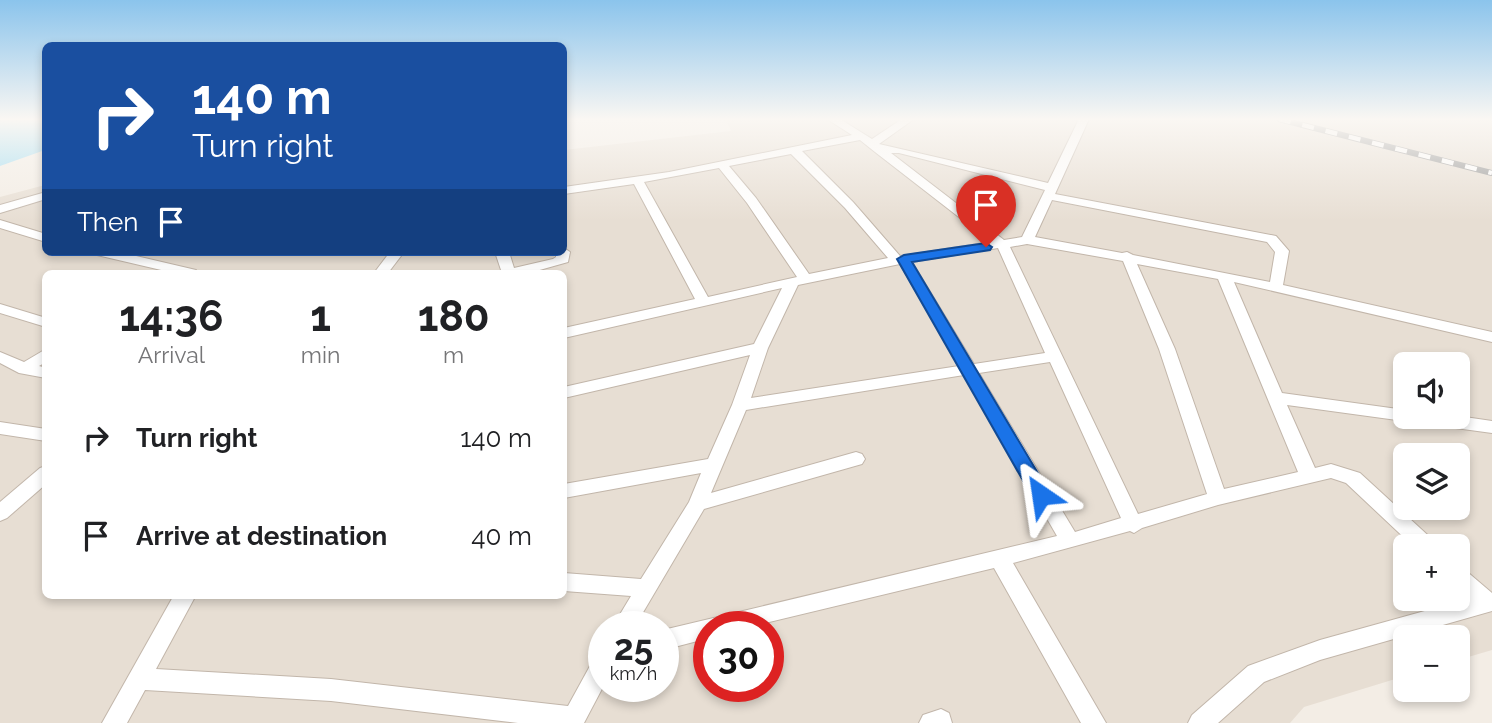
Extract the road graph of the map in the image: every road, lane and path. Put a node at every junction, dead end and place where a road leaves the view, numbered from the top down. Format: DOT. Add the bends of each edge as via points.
graph roads {
  1 [pos="786,153"];
  2 [pos="797,153"];
  3 [pos="884,153"];
  4 [pos="909,153"];
  5 [pos="1068,153"];
  6 [pos="722,165"];
  7 [pos="637,179"];
  8 [pos="567,190"];
  9 [pos="1050,192"];
  10 [pos="42,196"];
  11 [pos="26,201"];
  12 [pos="42,205"];
  13 [pos="0,209"];
  14 [pos="0,224"];
  15 [pos="42,236"];
  16 [pos="1027,240"];
  17 [pos="1002,244"];
  18 [pos="119,256"];
  19 [pos="563,256"];
  20 [pos="1127,256"];
  21 [pos="901,260"];
  22 [pos="178,270"];
  23 [pos="523,270"];
  24 [pos="1224,276"];
  25 [pos="799,280"];
  26 [pos="1276,288"];
  27 [pos="704,303"];
  28 [pos="0,308"];
  29 [pos="42,322"];
  30 [pos="567,333"];
  31 [pos="1492,337"];
  32 [pos="760,348"];
  33 [pos="42,356"];
  34 [pos="1056,356"];
  35 [pos="0,357"];
  36 [pos="20,368"];
  37 [pos="968,371"];
  38 [pos="42,372"];
  39 [pos="0,374"];
  40 [pos="567,391"];
  41 [pos="1276,398"];
  42 [pos="740,405"];
  43 [pos="1393,414"];
  44 [pos="1470,424"];
  45 [pos="1492,427"];
  46 [pos="0,428"];
  47 [pos="42,434"];
  48 [pos="856,459"];
  49 [pos="715,464"];
  50 [pos="42,476"];
  51 [pos="1309,476"];
  52 [pos="567,490"];
  53 [pos="1218,498"];
  54 [pos="697,503"];
  55 [pos="0,513"];
  56 [pos="1133,525"];
  57 [pos="1413,534"];
  58 [pos="1070,541"];
  59 [pos="999,557"];
  60 [pos="567,582"];
  61 [pos="1470,586"];
  62 [pos="646,589"];
  63 [pos="183,599"];
  64 [pos="1490,603"];
  65 [pos="633,611"];
  66 [pos="778,611"];
  67 [pos="138,679"];
  68 [pos="588,691"];
  69 [pos="572,720"];
  70 [pos="114,723"];
  71 [pos="1094,723"];
  72 [pos="1200,723"];
  1 -- 6 [label="street"];
  2 -- 21 [label="street"];
  3 -- 17 [label="street"];
  4 -- 9 [label="street"];
  5 -- 9 [label="street"];
  6 -- 7 [label="street"];
  6 -- 25 [label="street" via="752,201"];
  7 -- 8 [label="street"];
  7 -- 27 [label="street"];
  9 -- 16 [label="street"];
  9 -- 26 [label="street" via="1271,239 1282,251"];
  10 -- 11 [label="street"];
  11 -- 12 [label="street"];
  11 -- 13 [label="street"];
  14 -- 15 [label="street"];
  16 -- 17 [label="street"];
  16 -- 20 [label="street"];
  17 -- 21 [label="street"];
  17 -- 34 [label="street"];
  18 -- 22 [label="street"];
  19 -- 23 [label="street" via="558,262"];
  20 -- 24 [label="street"];
  20 -- 53 [label="street" via="1167,349"];
  21 -- 25 [label="street"];
  21 -- 37 [label="street"];
  24 -- 26 [label="street"];
  24 -- 41 [label="street"];
  25 -- 27 [label="street"];
  25 -- 32 [label="street"];
  26 -- 31 [label="street"];
  27 -- 30 [label="street"];
  28 -- 29 [label="street"];
  32 -- 40 [label="street"];
  32 -- 42 [label="street"];
  33 -- 36 [label="street"];
  34 -- 37 [label="street"];
  34 -- 56 [label="street"];
  35 -- 36 [label="street"];
  36 -- 38 [label="street"];
  36 -- 39 [label="street"];
  37 -- 42 [label="street"];
  37 -- 58 [label="street"];
  41 -- 43 [label="street"];
  41 -- 51 [label="street"];
  42 -- 49 [label="street"];
  44 -- 45 [label="street"];
  46 -- 47 [label="street"];
  48 -- 54 [label="street"];
  49 -- 52 [label="street"];
  49 -- 54 [label="street"];
  50 -- 55 [label="street"];
  51 -- 53 [label="street"];
  51 -- 57 [label="street" via="1331,471 1350,477"];
  53 -- 56 [label="street"];
  54 -- 62 [label="street"];
  56 -- 58 [label="street"];
  58 -- 59 [label="street"];
  59 -- 66 [label="street"];
  59 -- 71 [label="street"];
  60 -- 62 [label="street"];
  61 -- 64 [label="street"];
  62 -- 65 [label="street"];
  63 -- 67 [label="street"];
  64 -- 72 [label="street" via="1320,650 1256,674"];
  67 -- 69 [label="street" via="331,690"];
  67 -- 70 [label="street"];
  68 -- 69 [label="street"];
}
